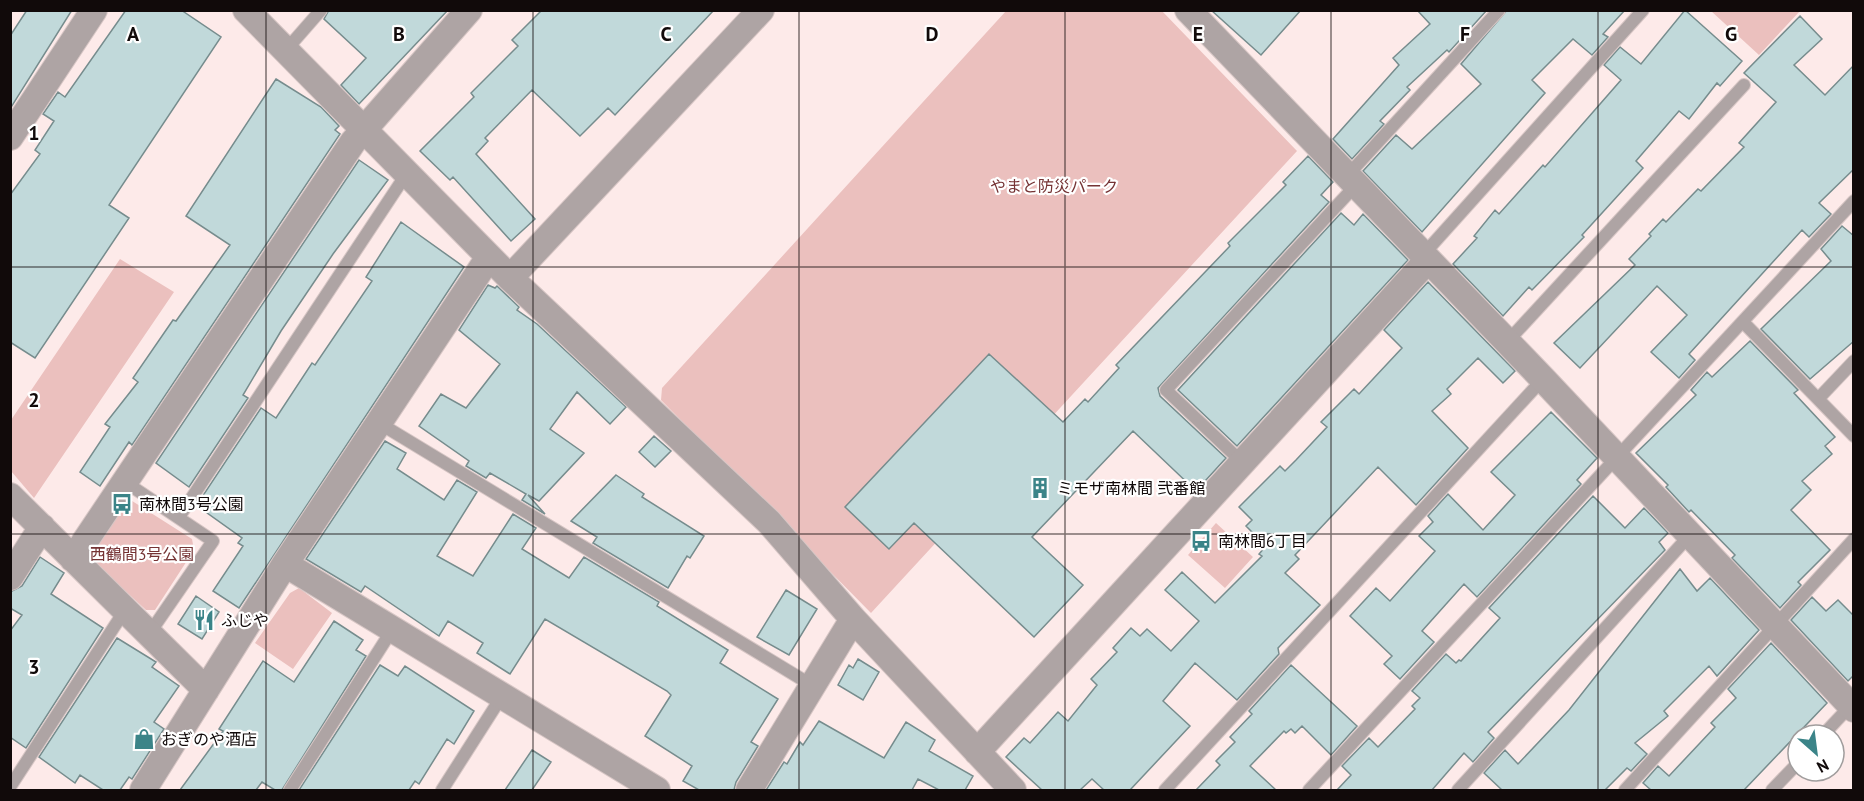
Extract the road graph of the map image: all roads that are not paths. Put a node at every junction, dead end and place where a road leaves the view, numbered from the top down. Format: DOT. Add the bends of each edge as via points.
graph roads {
  1 [pos="94,10"];
  2 [pos="246,10"];
  3 [pos="321,10"];
  4 [pos="469,10"];
  5 [pos="761,10"];
  6 [pos="1499,10"];
  7 [pos="1643,10"];
  8 [pos="1198,14"];
  9 [pos="286,50"];
  10 [pos="1744,85"];
  11 [pos="364,128"];
  12 [pos="10,137"];
  13 [pos="408,172"];
  14 [pos="1352,180"];
  15 [pos="1854,201"];
  16 [pos="489,257"];
  17 [pos="1425,259"];
  18 [pos="510,278"];
  19 [pos="1743,322"];
  20 [pos="1507,342"];
  21 [pos="1854,361"];
  22 [pos="1543,379"];
  23 [pos="1818,399"];
  24 [pos="379,423"];
  25 [pos="1854,436"];
  26 [pos="1615,458"];
  27 [pos="1243,463"];
  28 [pos="125,482"];
  29 [pos="10,496"];
  30 [pos="179,518"];
  31 [pos="42,527"];
  32 [pos="1690,535"];
  33 [pos="1854,539"];
  34 [pos="74,559"];
  35 [pos="285,564"];
  36 [pos="10,577"];
  37 [pos="125,610"];
  38 [pos="853,619"];
  39 [pos="1774,625"];
  40 [pos="392,630"];
  41 [pos="149,634"];
  42 [pos="813,686"];
  43 [pos="206,690"];
  44 [pos="502,696"];
  45 [pos="1852,706"];
  46 [pos="1835,723"];
  47 [pos="977,752"];
  48 [pos="1786,775"];
  49 [pos="10,787"];
  50 [pos="143,790"];
  51 [pos="290,790"];
  52 [pos="442,790"];
  53 [pos="657,790"];
  54 [pos="749,790"];
  55 [pos="1013,790"];
  56 [pos="1165,790"];
  57 [pos="1309,790"];
  58 [pos="1458,790"];
  59 [pos="1625,790"];
  60 [pos="1772,790"];
  1 -- 12 [label="street"];
  2 -- 9 [label="street"];
  3 -- 9 [label="lane"];
  4 -- 11 [label="street"];
  5 -- 18 [label="street"];
  6 -- 14 [label="lane"];
  7 -- 17 [label="lane"];
  8 -- 14 [label="street"];
  9 -- 11 [label="street"];
  10 -- 20 [label="lane"];
  11 -- 13 [label="street"];
  11 -- 28 [label="street"];
  13 -- 16 [label="street"];
  13 -- 30 [label="lane"];
  14 -- 17 [label="street"];
  14 -- 27 [label="lane" via="1166,390"];
  15 -- 19 [label="lane"];
  16 -- 18 [label="street"];
  16 -- 24 [label="street"];
  17 -- 20 [label="street"];
  17 -- 27 [label="street"];
  18 -- 38 [label="street" via="769,522"];
  19 -- 23 [label="lane"];
  19 -- 26 [label="lane"];
  20 -- 22 [label="street"];
  21 -- 23 [label="lane"];
  22 -- 26 [label="street"];
  22 -- 56 [label="lane"];
  23 -- 25 [label="lane"];
  24 -- 35 [label="street"];
  24 -- 42 [label="lane"];
  26 -- 32 [label="street"];
  26 -- 57 [label="lane"];
  27 -- 47 [label="street"];
  28 -- 30 [label="lane"];
  28 -- 34 [label="street"];
  29 -- 31 [label="street"];
  30 -- 41 [label="lane" via="213,541"];
  31 -- 34 [label="street"];
  31 -- 36 [label="street"];
  32 -- 39 [label="street"];
  32 -- 58 [label="lane"];
  33 -- 39 [label="lane"];
  34 -- 37 [label="street"];
  35 -- 40 [label="street"];
  35 -- 43 [label="street"];
  37 -- 41 [label="street"];
  37 -- 49 [label="lane"];
  38 -- 42 [label="street"];
  38 -- 47 [label="street"];
  39 -- 45 [label="street"];
  39 -- 59 [label="lane"];
  40 -- 44 [label="street"];
  40 -- 51 [label="lane"];
  41 -- 43 [label="street"];
  42 -- 54 [label="street"];
  43 -- 50 [label="street"];
  44 -- 52 [label="lane"];
  44 -- 53 [label="street"];
  45 -- 46 [label="lane"];
  47 -- 55 [label="street"];
  48 -- 60 [label="lane"];
}
